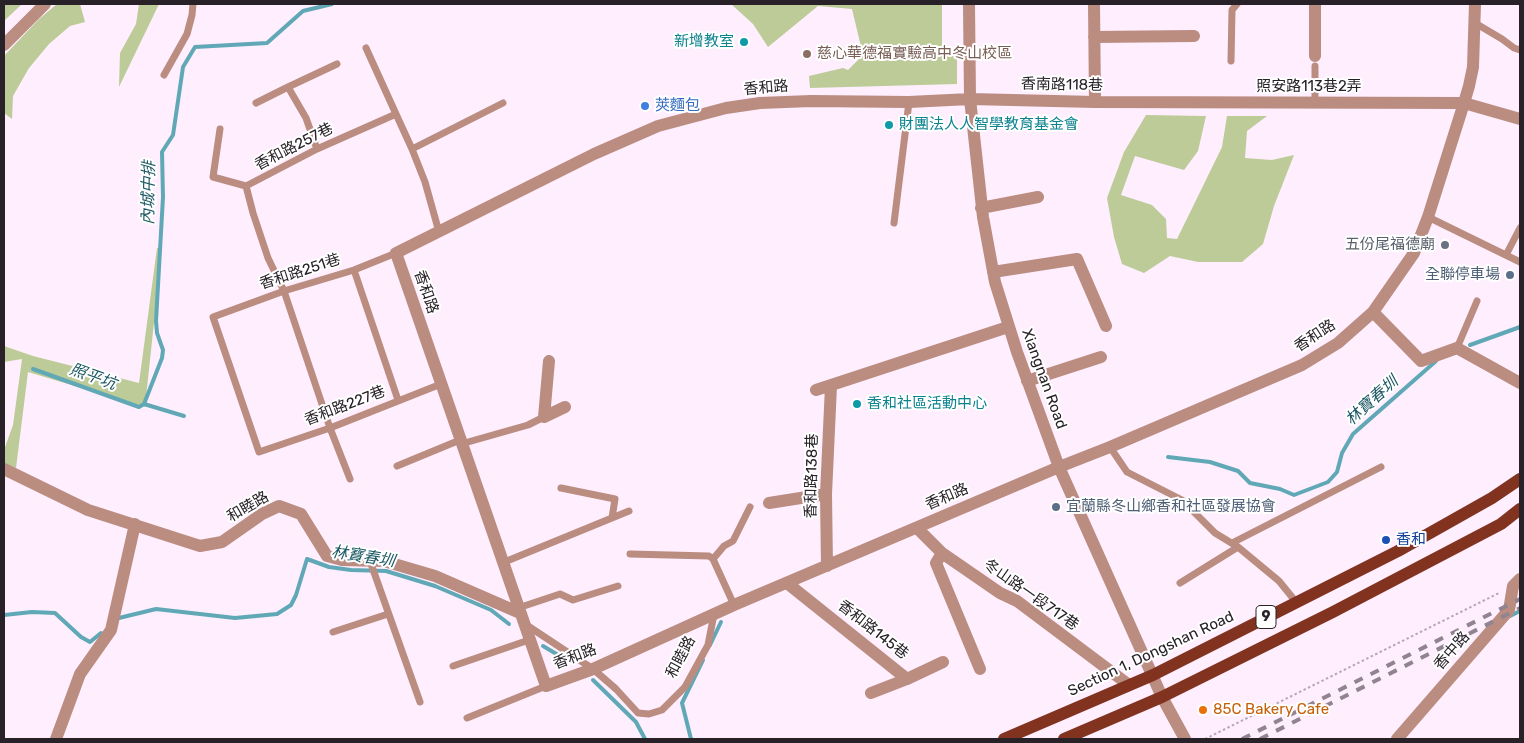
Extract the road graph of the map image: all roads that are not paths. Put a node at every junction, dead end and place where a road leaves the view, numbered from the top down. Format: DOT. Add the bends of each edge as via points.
graph roads {
  1 [pos="44,4"];
  2 [pos="194,4"];
  3 [pos="969,4"];
  4 [pos="1094,4"];
  5 [pos="1237,4"];
  6 [pos="1315,4"];
  7 [pos="1475,4"];
  8 [pos="1475,23"];
  9 [pos="1194,36"];
  10 [pos="1094,37"];
  11 [pos="4,45"];
  12 [pos="366,48"];
  13 [pos="1520,50"];
  14 [pos="1231,61"];
  15 [pos="1315,61"];
  16 [pos="337,64"];
  17 [pos="164,76"];
  18 [pos="288,87"];
  19 [pos="970,99"];
  20 [pos="256,102"];
  21 [pos="909,102"];
  22 [pos="1095,102"];
  23 [pos="503,103"];
  24 [pos="1154,103"];
  25 [pos="1316,103"];
  26 [pos="1464,103"];
  27 [pos="396,114"];
  28 [pos="1520,120"];
  29 [pos="220,129"];
  30 [pos="317,149"];
  31 [pos="412,149"];
  32 [pos="246,186"];
  33 [pos="1038,197"];
  34 [pos="982,208"];
  35 [pos="1428,217"];
  36 [pos="894,223"];
  37 [pos="1520,228"];
  38 [pos="439,232"];
  39 [pos="396,253"];
  40 [pos="1506,255"];
  41 [pos="1520,262"];
  42 [pos="354,270"];
  43 [pos="993,272"];
  44 [pos="284,291"];
  45 [pos="1477,301"];
  46 [pos="1373,312"];
  47 [pos="1106,326"];
  48 [pos="1008,327"];
  49 [pos="1457,348"];
  50 [pos="1101,357"];
  51 [pos="549,362"];
  52 [pos="1027,381"];
  53 [pos="1520,383"];
  54 [pos="441,384"];
  55 [pos="831,386"];
  56 [pos="816,390"];
  57 [pos="398,400"];
  58 [pos="565,408"];
  59 [pos="544,417"];
  60 [pos="330,428"];
  61 [pos="461,442"];
  62 [pos="1110,447"];
  63 [pos="259,452"];
  64 [pos="396,466"];
  65 [pos="1059,467"];
  66 [pos="1382,467"];
  67 [pos="4,470"];
  68 [pos="1520,478"];
  69 [pos="350,479"];
  70 [pos="561,488"];
  71 [pos="826,494"];
  72 [pos="769,503"];
  73 [pos="750,507"];
  74 [pos="1520,509"];
  75 [pos="629,511"];
  76 [pos="612,518"];
  77 [pos="135,524"];
  78 [pos="917,528"];
  79 [pos="1235,545"];
  80 [pos="942,553"];
  81 [pos="630,554"];
  82 [pos="714,559"];
  83 [pos="370,563"];
  84 [pos="502,563"];
  85 [pos="827,566"];
  86 [pos="1517,582"];
  87 [pos="787,583"];
  88 [pos="1180,583"];
  89 [pos="618,586"];
  90 [pos="1296,602"];
  91 [pos="734,605"];
  92 [pos="388,614"];
  93 [pos="520,614"];
  94 [pos="714,614"];
  95 [pos="333,632"];
  96 [pos="529,640"];
  97 [pos="943,662"];
  98 [pos="453,666"];
  99 [pos="591,669"];
  100 [pos="980,669"];
  101 [pos="1153,675"];
  102 [pos="907,678"];
  103 [pos="1129,685"];
  104 [pos="546,686"];
  105 [pos="871,693"];
  106 [pos="1162,697"];
  107 [pos="420,702"];
  108 [pos="467,718"];
  109 [pos="56,739"];
  110 [pos="1004,739"];
  111 [pos="1064,739"];
  112 [pos="1184,739"];
  113 [pos="1397,739"];
  1 -- 11 [label="street"];
  2 -- 17 [label="lane" via="187,34"];
  3 -- 19 [label="street, Xiangnan Road"];
  4 -- 10 [label="street"];
  5 -- 14 [label="lane" via="1232,10"];
  6 -- 15 [label="street"];
  7 -- 8 [label="street, 香和路"];
  8 -- 13 [label="lane"];
  8 -- 26 [label="street, 香和路" via="1473,67"];
  9 -- 10 [label="street"];
  10 -- 22 [label="street"];
  12 -- 27 [label="lane"];
  15 -- 25 [label="lane"];
  16 -- 18 [label="lane"];
  18 -- 20 [label="lane"];
  18 -- 30 [label="lane" via="306,118"];
  19 -- 21 [label="street, 香和路"];
  19 -- 22 [label="street, 香南路118巷"];
  19 -- 34 [label="street, Xiangnan Road"];
  21 -- 36 [label="lane"];
  21 -- 38 [label="street, 香和路" via="760,103 726,108 658,126 594,154"];
  22 -- 24 [label="street, 香南路118巷"];
  23 -- 31 [label="lane"];
  24 -- 25 [label="street, 照安路113巷2弄"];
  25 -- 26 [label="street, 照安路113巷2弄"];
  26 -- 28 [label="street, 照安路113巷2弄"];
  26 -- 35 [label="street, 香和路"];
  27 -- 30 [label="lane, 香和路257巷"];
  27 -- 31 [label="lane"];
  29 -- 32 [label="lane" via="213,178"];
  30 -- 32 [label="lane, 香和路257巷"];
  31 -- 38 [label="lane"];
  32 -- 44 [label="lane, 香和路257巷" via="268,258"];
  33 -- 34 [label="street"];
  34 -- 43 [label="street, Xiangnan Road"];
  35 -- 40 [label="lane"];
  35 -- 46 [label="street, 香和路" via="1414,253"];
  37 -- 40 [label="lane"];
  38 -- 39 [label="street, 香和路"];
  39 -- 42 [label="lane, 香和路251巷"];
  39 -- 54 [label="street, 香和路"];
  40 -- 41 [label="lane"];
  42 -- 44 [label="lane, 香和路251巷"];
  42 -- 57 [label="lane"];
  43 -- 47 [label="street" via="1077,259"];
  43 -- 48 [label="street, Xiangnan Road"];
  44 -- 60 [label="lane, 香和路257巷"];
  44 -- 63 [label="lane, 香和路251巷" via="213,317"];
  45 -- 49 [label="lane"];
  46 -- 49 [label="street" via="1421,361"];
  46 -- 62 [label="street, 香和路" via="1338,342 1302,365"];
  48 -- 52 [label="street, Xiangnan Road"];
  48 -- 55 [label="street"];
  49 -- 53 [label="street"];
  50 -- 52 [label="street"];
  51 -- 59 [label="street"];
  52 -- 65 [label="street, Xiangnan Road"];
  54 -- 57 [label="lane, 香和路227巷"];
  54 -- 61 [label="street, 香和路"];
  55 -- 56 [label="street"];
  55 -- 71 [label="street, 香和路138巷"];
  57 -- 60 [label="lane, 香和路227巷"];
  58 -- 59 [label="street"];
  59 -- 61 [label="lane" via="528,425"];
  60 -- 63 [label="lane, 香和路227巷"];
  60 -- 69 [label="lane, 香和路257巷"];
  61 -- 64 [label="lane"];
  61 -- 84 [label="street, 香和路"];
  62 -- 65 [label="street, 香和路"];
  62 -- 79 [label="lane" via="1127,472 1182,500 1216,533"];
  65 -- 78 [label="street, 香和路"];
  65 -- 101 [label="street, Xiangnan Road"];
  66 -- 79 [label="lane"];
  67 -- 77 [label="street, 和睦路" via="88,510"];
  68 -- 90 [label="main road, Section 1, Dongshan Road / 9" via="1492,498 1398,551"];
  70 -- 76 [label="lane" via="615,499"];
  71 -- 72 [label="street"];
  71 -- 85 [label="street, 香和路138巷"];
  73 -- 82 [label="lane" via="733,541 724,546"];
  74 -- 106 [label="main road, 9" via="1501,524 1422,566"];
  75 -- 76 [label="lane"];
  76 -- 84 [label="lane"];
  77 -- 83 [label="street, 和睦路" via="200,546 222,542 279,506 301,514 327,556"];
  77 -- 109 [label="street" via="111,630 80,674"];
  78 -- 80 [label="street, 冬山路一段717巷"];
  78 -- 85 [label="street, 香和路"];
  79 -- 88 [label="lane"];
  79 -- 90 [label="lane" via="1279,581"];
  80 -- 100 [label="street" via="936,563"];
  80 -- 103 [label="street, 冬山路一段717巷" via="1017,602"];
  81 -- 82 [label="lane" via="709,556"];
  82 -- 91 [label="lane"];
  83 -- 92 [label="lane"];
  83 -- 93 [label="street, 和睦路" via="384,561 435,576"];
  84 -- 93 [label="street, 香和路"];
  85 -- 87 [label="street, 香和路"];
  86 -- 113 [label="street, 香中路" via="1509,610"];
  87 -- 91 [label="street, 香和路"];
  87 -- 102 [label="street, 香和路145巷"];
  89 -- 93 [label="lane" via="573,600 560,594"];
  90 -- 101 [label="main road, Section 1, Dongshan Road / 9"];
  91 -- 94 [label="street, 香和路"];
  92 -- 95 [label="lane"];
  92 -- 107 [label="lane"];
  93 -- 96 [label="street, 香和路"];
  93 -- 99 [label="lane, 和睦路"];
  94 -- 99 [label="street, 香和路"];
  94 -- 99 [label="lane, 和睦路" via="708,645 685,687 662,710 649,714 638,712"];
  96 -- 98 [label="lane"];
  96 -- 104 [label="street, 香和路"];
  97 -- 102 [label="street, 香和路145巷"];
  99 -- 104 [label="street, 香和路"];
  101 -- 103 [label="main road, Section 1, Dongshan Road / 9"];
  101 -- 106 [label="street, Xiangnan Road"];
  102 -- 105 [label="street"];
  103 -- 110 [label="main road, Section 1, Dongshan Road / 9"];
  104 -- 108 [label="lane"];
  106 -- 111 [label="main road, 9"];
  106 -- 112 [label="street, Xiangnan Road"];
}
